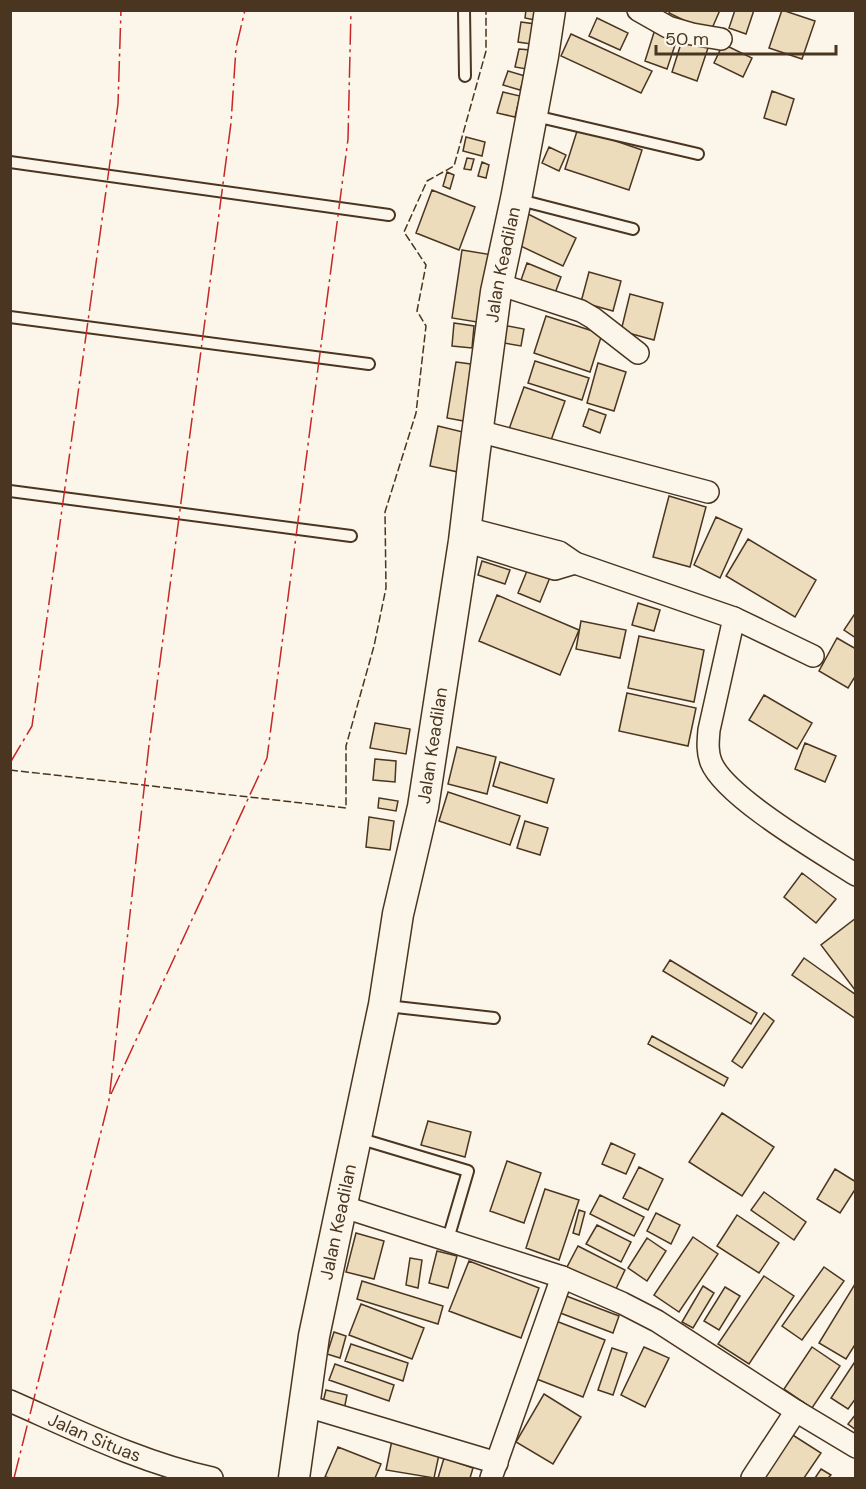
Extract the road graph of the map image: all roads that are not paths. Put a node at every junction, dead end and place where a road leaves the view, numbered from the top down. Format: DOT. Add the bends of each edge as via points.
graph roads {
  1 [pos="464,10"];
  2 [pos="549,10"];
  3 [pos="638,10"];
  4 [pos="721,39"];
  5 [pos="465,76"];
  6 [pos="531,115"];
  7 [pos="698,154"];
  8 [pos="10,162"];
  9 [pos="516,199"];
  10 [pos="389,215"];
  11 [pos="633,229"];
  12 [pos="498,284"];
  13 [pos="10,317"];
  14 [pos="638,353"];
  15 [pos="369,364"];
  16 [pos="478,431"];
  17 [pos="10,491"];
  18 [pos="708,492"];
  19 [pos="465,534"];
  20 [pos="351,536"];
  21 [pos="734,618"];
  22 [pos="813,656"];
  23 [pos="855,875"];
  24 [pos="384,1005"];
  25 [pos="494,1018"];
  26 [pos="355,1137"];
  27 [pos="340,1206"];
  28 [pos="448,1239"];
  29 [pos="562,1277"];
  30 [pos="10,1401"];
  31 [pos="303,1405"];
  32 [pos="796,1411"];
  33 [pos="855,1447"];
  34 [pos="494,1471"];
  35 [pos="212,1479"];
  36 [pos="294,1479"];
  37 [pos="752,1479"];
  1 -- 5 [label="lane"];
  2 -- 6 [label="main road, Jalan Keadilan"];
  3 -- 4 [label="street" via="668,27"];
  6 -- 7 [label="lane"];
  6 -- 9 [label="main road, Jalan Keadilan"];
  8 -- 10 [label="lane"];
  9 -- 11 [label="lane"];
  9 -- 12 [label="main road, Jalan Keadilan"];
  12 -- 14 [label="street" via="581,311"];
  12 -- 16 [label="main road, Jalan Keadilan"];
  13 -- 15 [label="lane"];
  16 -- 18 [label="street"];
  16 -- 19 [label="main road, Jalan Keadilan"];
  17 -- 20 [label="lane"];
  19 -- 21 [label="street" via="559,552 575,563"];
  19 -- 24 [label="main road, Jalan Keadilan" via="423,807 398,914"];
  21 -- 22 [label="street"];
  21 -- 23 [label="street" via="708,739 712,764 746,801"];
  24 -- 25 [label="lane"];
  24 -- 26 [label="main road, Jalan Keadilan"];
  26 -- 27 [label="main road, Jalan Keadilan"];
  26 -- 28 [label="lane" via="468,1171"];
  27 -- 28 [label="street"];
  27 -- 31 [label="main road, Jalan Keadilan"];
  28 -- 29 [label="street"];
  29 -- 32 [label="street" via="657,1321"];
  29 -- 34 [label="street"];
  30 -- 35 [label="street, Jalan Situas" via="148,1459"];
  31 -- 34 [label="street"];
  31 -- 36 [label="main road, Jalan Keadilan"];
  32 -- 33 [label="street"];
  32 -- 37 [label="street"];
}
